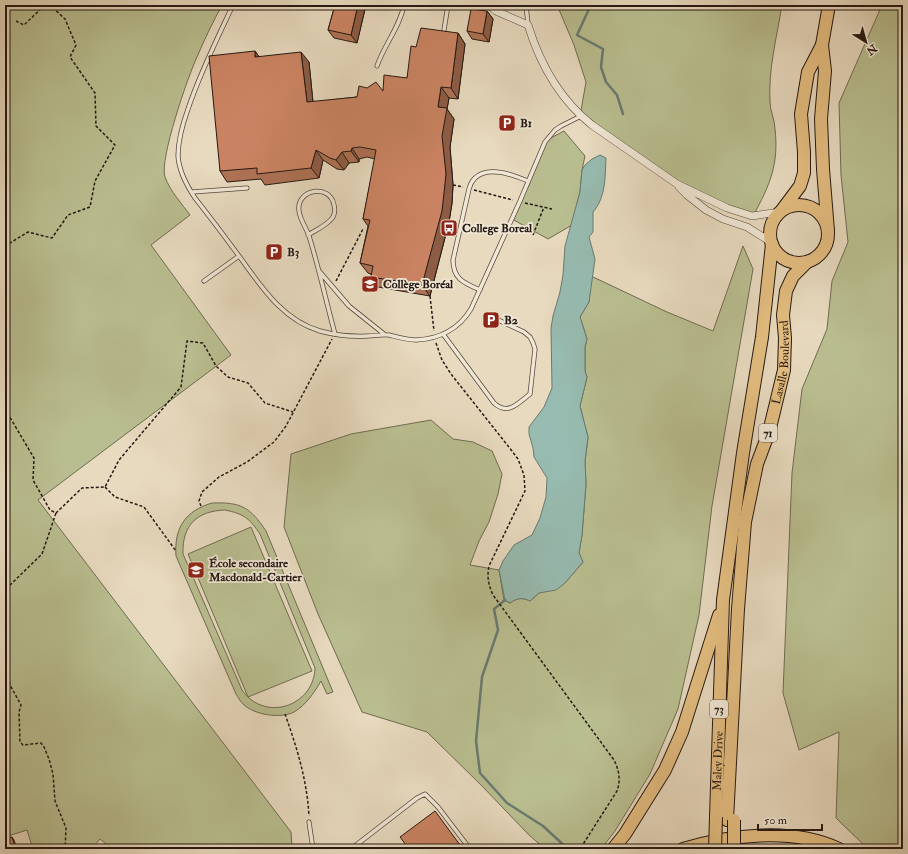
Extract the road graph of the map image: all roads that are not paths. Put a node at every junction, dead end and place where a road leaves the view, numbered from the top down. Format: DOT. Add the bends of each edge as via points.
graph roads {
  1 [pos="233,5"];
  2 [pos="404,5"];
  3 [pos="448,5"];
  4 [pos="489,5"];
  5 [pos="526,5"];
  6 [pos="829,5"];
  7 [pos="528,25"];
  8 [pos="444,30"];
  9 [pos="822,45"];
  10 [pos="377,66"];
  11 [pos="581,116"];
  12 [pos="528,181"];
  13 [pos="676,184"];
  14 [pos="247,188"];
  15 [pos="192,192"];
  16 [pos="781,211"];
  17 [pos="828,231"];
  18 [pos="308,235"];
  19 [pos="771,243"];
  20 [pos="239,256"];
  21 [pos="807,262"];
  22 [pos="318,269"];
  23 [pos="204,281"];
  24 [pos="480,290"];
  25 [pos="494,318"];
  26 [pos="335,334"];
  27 [pos="384,334"];
  28 [pos="443,334"];
  29 [pos="723,600"];
  30 [pos="738,609"];
  31 [pos="726,819"];
  32 [pos="309,822"];
  33 [pos="312,849"];
  34 [pos="351,849"];
  35 [pos="470,849"];
  36 [pos="613,849"];
  37 [pos="683,849"];
  38 [pos="715,849"];
  39 [pos="726,849"];
  40 [pos="734,849"];
  41 [pos="839,849"];
  1 -- 15 [label="lane" via="206,62 184,120 178,157 181,170"];
  2 -- 10 [label="lane"];
  3 -- 8 [label="lane"];
  4 -- 7 [label="street" via="496,11"];
  5 -- 7 [label="lane"];
  6 -- 9 [label="highway"];
  7 -- 11 [label="street" via="553,83"];
  9 -- 16 [label="highway" via="808,72 801,114 804,173 800,186"];
  9 -- 17 [label="highway" via="824,71 821,119"];
  11 -- 12 [label="lane" via="561,126 545,142"];
  11 -- 13 [label="street"];
  12 -- 24 [label="lane"];
  12 -- 24 [label="lane" via="485,171 474,179 469,189 453,266 462,281"];
  13 -- 16 [label="street" via="727,208 752,216"];
  13 -- 19 [label="street" via="706,210 748,227"];
  14 -- 15 [label="lane"];
  15 -- 20 [label="lane"];
  16 -- 17 [label="highway" via="799,205 807,206 822,216"];
  16 -- 19 [label="highway" via="771,226"];
  17 -- 21 [label="highway" via="828,239 821,254"];
  18 -- 18 [label="lane" via="333,216 334,202 322,191 312,191 299,202 300,218"];
  18 -- 22 [label="lane"];
  19 -- 21 [label="highway" via="779,254 790,262"];
  19 -- 29 [label="highway, Lasalle Boulevard / 71" via="762,337"];
  20 -- 23 [label="lane"];
  20 -- 26 [label="lane" via="284,311 308,326"];
  21 -- 30 [label="highway, Lasalle Boulevard / 71" via="793,276 786,291 783,314 784,370 769,432 757,464 745,522"];
  22 -- 26 [label="lane"];
  22 -- 27 [label="lane" via="349,306"];
  24 -- 28 [label="lane" via="467,315 456,327"];
  25 -- 28 [label="lane" via="530,336 535,349 530,394 512,408 498,407 494,403"];
  26 -- 27 [label="lane"];
  27 -- 28 [label="lane" via="415,340"];
  29 -- 31 [label="highway, Maley Drive / 73"];
  29 -- 36 [label="highway" via="682,732 665,770"];
  30 -- 31 [label="highway, Maley Drive / 71"];
  31 -- 38 [label="highway, Maley Drive / 73, bridge"];
  31 -- 39 [label="highway, Maley Drive / 71"];
  31 -- 40 [label="highway, bridge"];
  32 -- 33 [label="lane"];
  34 -- 35 [label="lane" via="425,794"];
  37 -- 41 [label="highway" via="720,839 755,836 808,839"];
}
